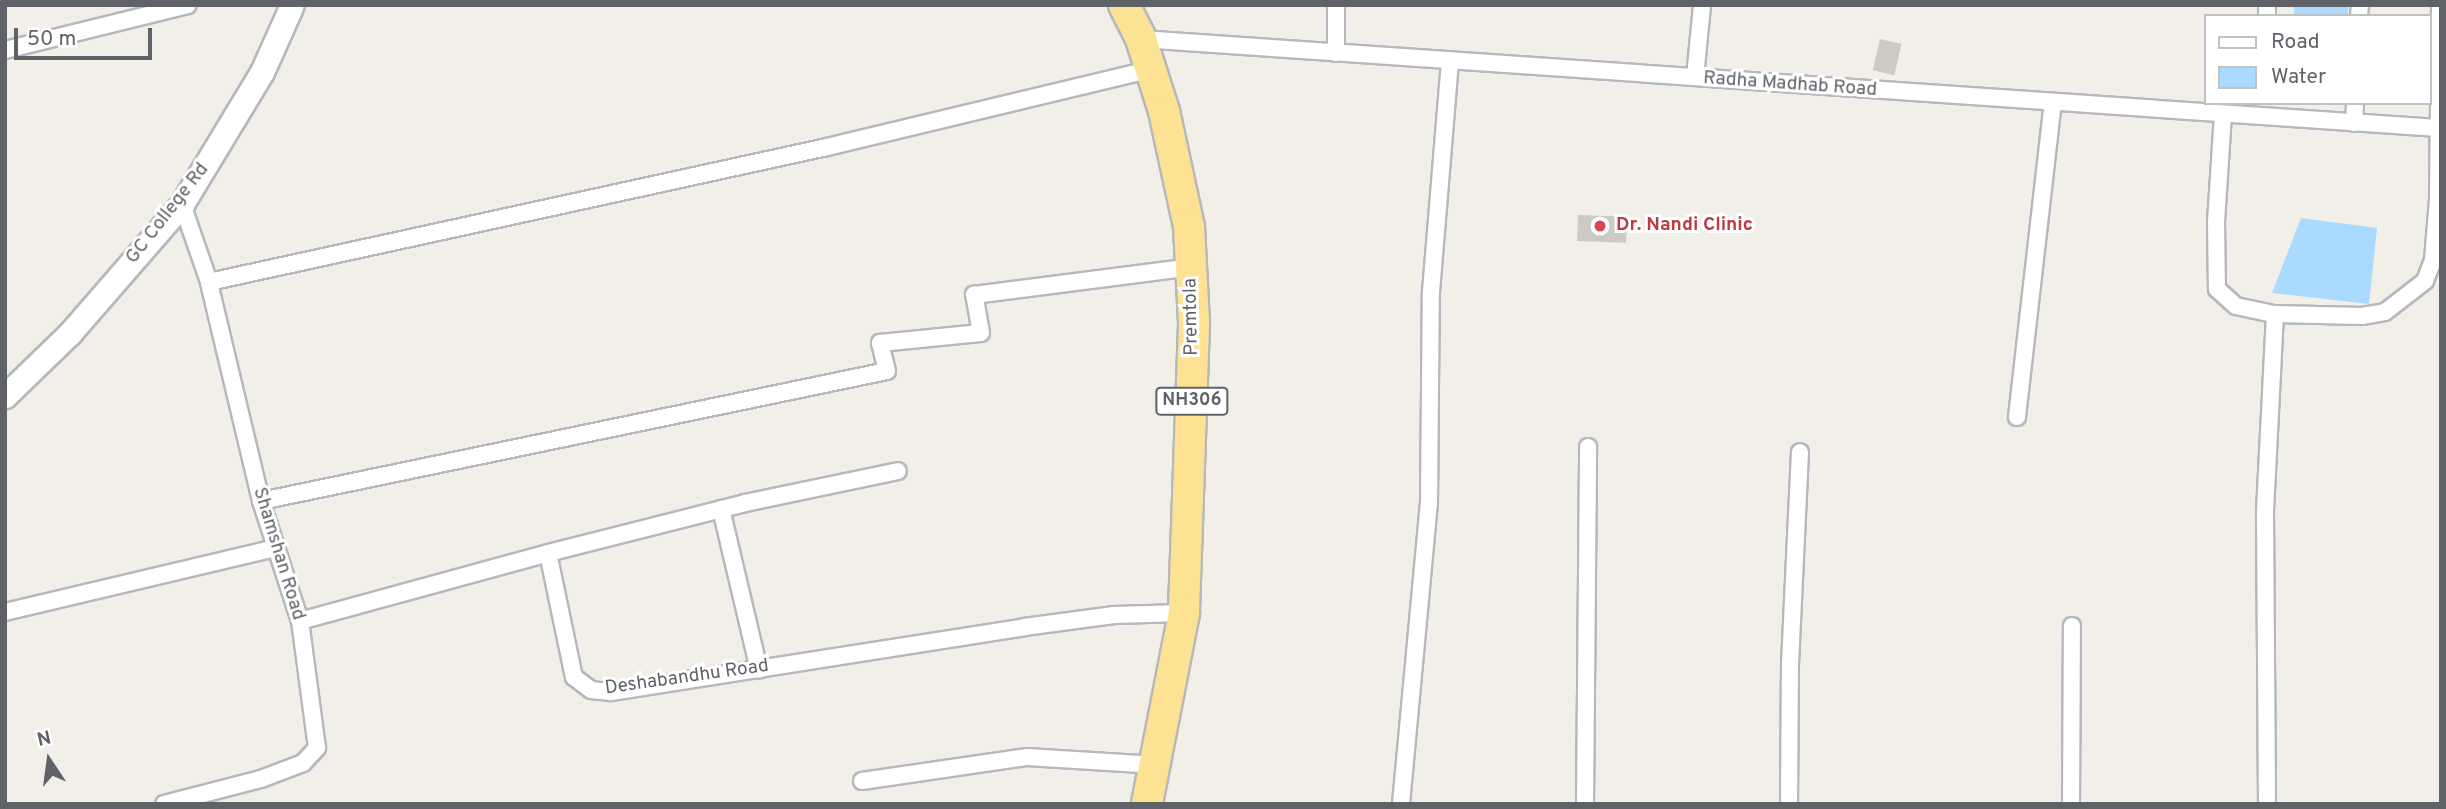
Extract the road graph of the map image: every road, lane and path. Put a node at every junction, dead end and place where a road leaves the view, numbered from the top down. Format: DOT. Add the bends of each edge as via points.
graph roads {
  1 [pos="188,5"];
  2 [pos="292,5"];
  3 [pos="1124,5"];
  4 [pos="1336,5"];
  5 [pos="1702,5"];
  6 [pos="2440,5"];
  7 [pos="1141,39"];
  8 [pos="5,50"];
  9 [pos="1336,53"];
  10 [pos="1450,61"];
  11 [pos="1152,69"];
  12 [pos="1695,78"];
  13 [pos="2053,102"];
  14 [pos="2355,105"];
  15 [pos="2261,110"];
  16 [pos="2222,114"];
  17 [pos="2354,123"];
  18 [pos="2438,128"];
  19 [pos="2439,199"];
  20 [pos="182,204"];
  21 [pos="1192,267"];
  22 [pos="209,282"];
  23 [pos="2275,314"];
  24 [pos="5,396"];
  25 [pos="2017,417"];
  26 [pos="1588,447"];
  27 [pos="1800,452"];
  28 [pos="898,471"];
  29 [pos="261,501"];
  30 [pos="721,509"];
  31 [pos="276,548"];
  32 [pos="548,554"];
  33 [pos="5,612"];
  34 [pos="1184,613"];
  35 [pos="300,621"];
  36 [pos="2071,626"];
  37 [pos="759,670"];
  38 [pos="1157,765"];
  39 [pos="862,781"];
  40 [pos="164,804"];
  41 [pos="1147,804"];
  42 [pos="1401,804"];
  43 [pos="1585,804"];
  44 [pos="1789,804"];
  45 [pos="2071,804"];
  46 [pos="2267,804"];
  1 -- 8 [label="street"];
  2 -- 20 [label="main road, GC College Rd" via="262,72"];
  3 -- 7 [label="highway, Premtola / NH306"];
  4 -- 9 [label="street"];
  5 -- 12 [label="street"];
  6 -- 18 [label="street"];
  7 -- 9 [label="street, Radha Madhab Road"];
  7 -- 11 [label="highway, Premtola / NH306"];
  9 -- 10 [label="street, Radha Madhab Road"];
  10 -- 12 [label="street, Radha Madhab Road"];
  10 -- 42 [label="street" via="1431,292 1429,503"];
  11 -- 21 [label="highway, Premtola / NH306" via="1180,186"];
  11 -- 22 [label="street" via="827,147"];
  12 -- 13 [label="street, Radha Madhab Road"];
  13 -- 16 [label="street, Radha Madhab Road"];
  13 -- 25 [label="street"];
  14 -- 17 [label="street"];
  15 -- 16 [label="street, Radha Madhab Road"];
  15 -- 17 [label="street, Radha Madhab Road"];
  16 -- 23 [label="street" via="2217,289 2236,306"];
  17 -- 18 [label="street, Radha Madhab Road"];
  18 -- 19 [label="street"];
  19 -- 23 [label="street" via="2433,260 2425,281 2411,295 2385,312 2362,316"];
  20 -- 22 [label="street, Shamshan Road"];
  20 -- 24 [label="main road, GC College Rd" via="69,333"];
  21 -- 29 [label="street" via="974,295 981,333 880,343 887,371"];
  21 -- 34 [label="highway, Premtola / NH306"];
  22 -- 29 [label="street, Shamshan Road"];
  23 -- 46 [label="street" via="2265,501"];
  26 -- 43 [label="street"];
  27 -- 44 [label="street"];
  28 -- 30 [label="street"];
  29 -- 31 [label="street, Shamshan Road"];
  30 -- 32 [label="street"];
  30 -- 37 [label="street"];
  31 -- 33 [label="street"];
  31 -- 35 [label="street, Shamshan Road"];
  32 -- 35 [label="street"];
  32 -- 37 [label="street, Deshabandhu Road" via="570,666 581,685 611,692"];
  34 -- 37 [label="street, Deshabandhu Road" via="1114,615"];
  34 -- 38 [label="highway, Premtola / NH306"];
  35 -- 40 [label="street, Shamshan Road" via="317,748 312,757 261,779"];
  36 -- 45 [label="street"];
  38 -- 39 [label="street" via="1027,757"];
  38 -- 41 [label="highway, Premtola / NH306"];
}
